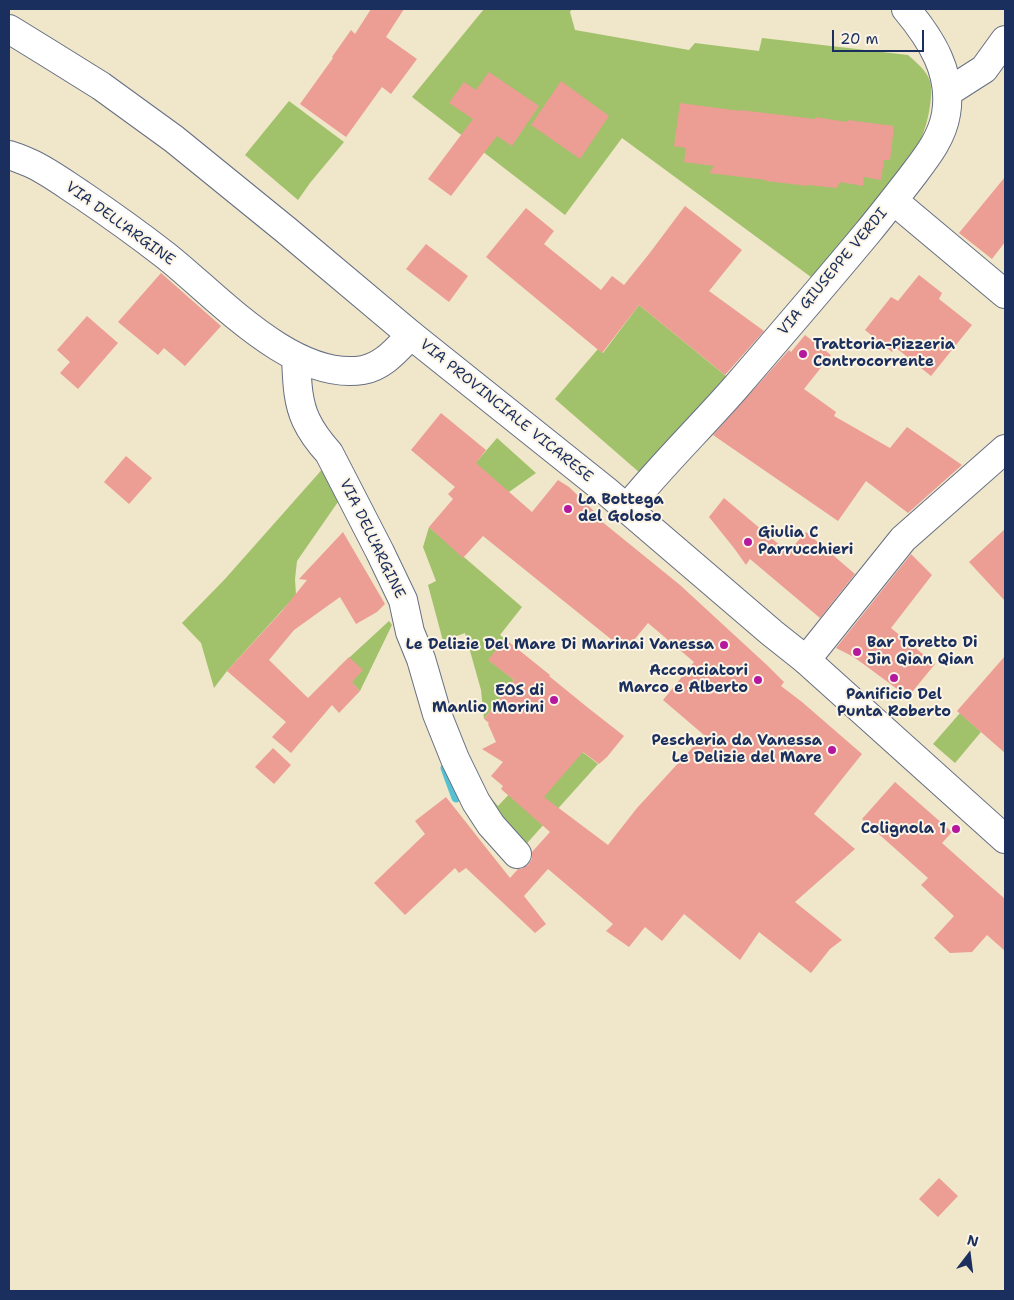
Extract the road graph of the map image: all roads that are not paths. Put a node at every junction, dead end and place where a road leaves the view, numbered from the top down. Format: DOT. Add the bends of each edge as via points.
graph roads {
  1 [pos="906,9"];
  2 [pos="9,29"];
  3 [pos="1005,40"];
  4 [pos="948,92"];
  5 [pos="9,155"];
  6 [pos="894,201"];
  7 [pos="1005,294"];
  8 [pos="411,334"];
  9 [pos="296,357"];
  10 [pos="1005,448"];
  11 [pos="627,508"];
  12 [pos="806,660"];
  13 [pos="1005,839"];
  14 [pos="518,854"];
  1 -- 4 [label="street, VIA GIUSEPPE VERDI" via="921,26 939,59"];
  2 -- 8 [label="street, VIA PROVINCIALE VICARESE" via="101,86 174,139"];
  3 -- 4 [label="street" via="984,70"];
  4 -- 6 [label="street, VIA GIUSEPPE VERDI" via="940,135"];
  5 -- 9 [label="street, VIA DELL'ARGINE" via="31,163 118,218 252,329"];
  6 -- 7 [label="street"];
  6 -- 11 [label="street, VIA GIUSEPPE VERDI" via="735,388"];
  8 -- 9 [label="street, VIA DELL'ARGINE" via="378,365 362,370 334,369"];
  8 -- 11 [label="street, VIA PROVINCIALE VICARESE"];
  9 -- 14 [label="street, VIA DELL'ARGINE" via="299,392 306,419 329,453 402,600 437,714 455,759 491,825"];
  10 -- 12 [label="street" via="904,539"];
  11 -- 12 [label="street, VIA PROVINCIALE VICARESE"];
  12 -- 13 [label="street, VIA PROVINCIALE VICARESE"];
}
